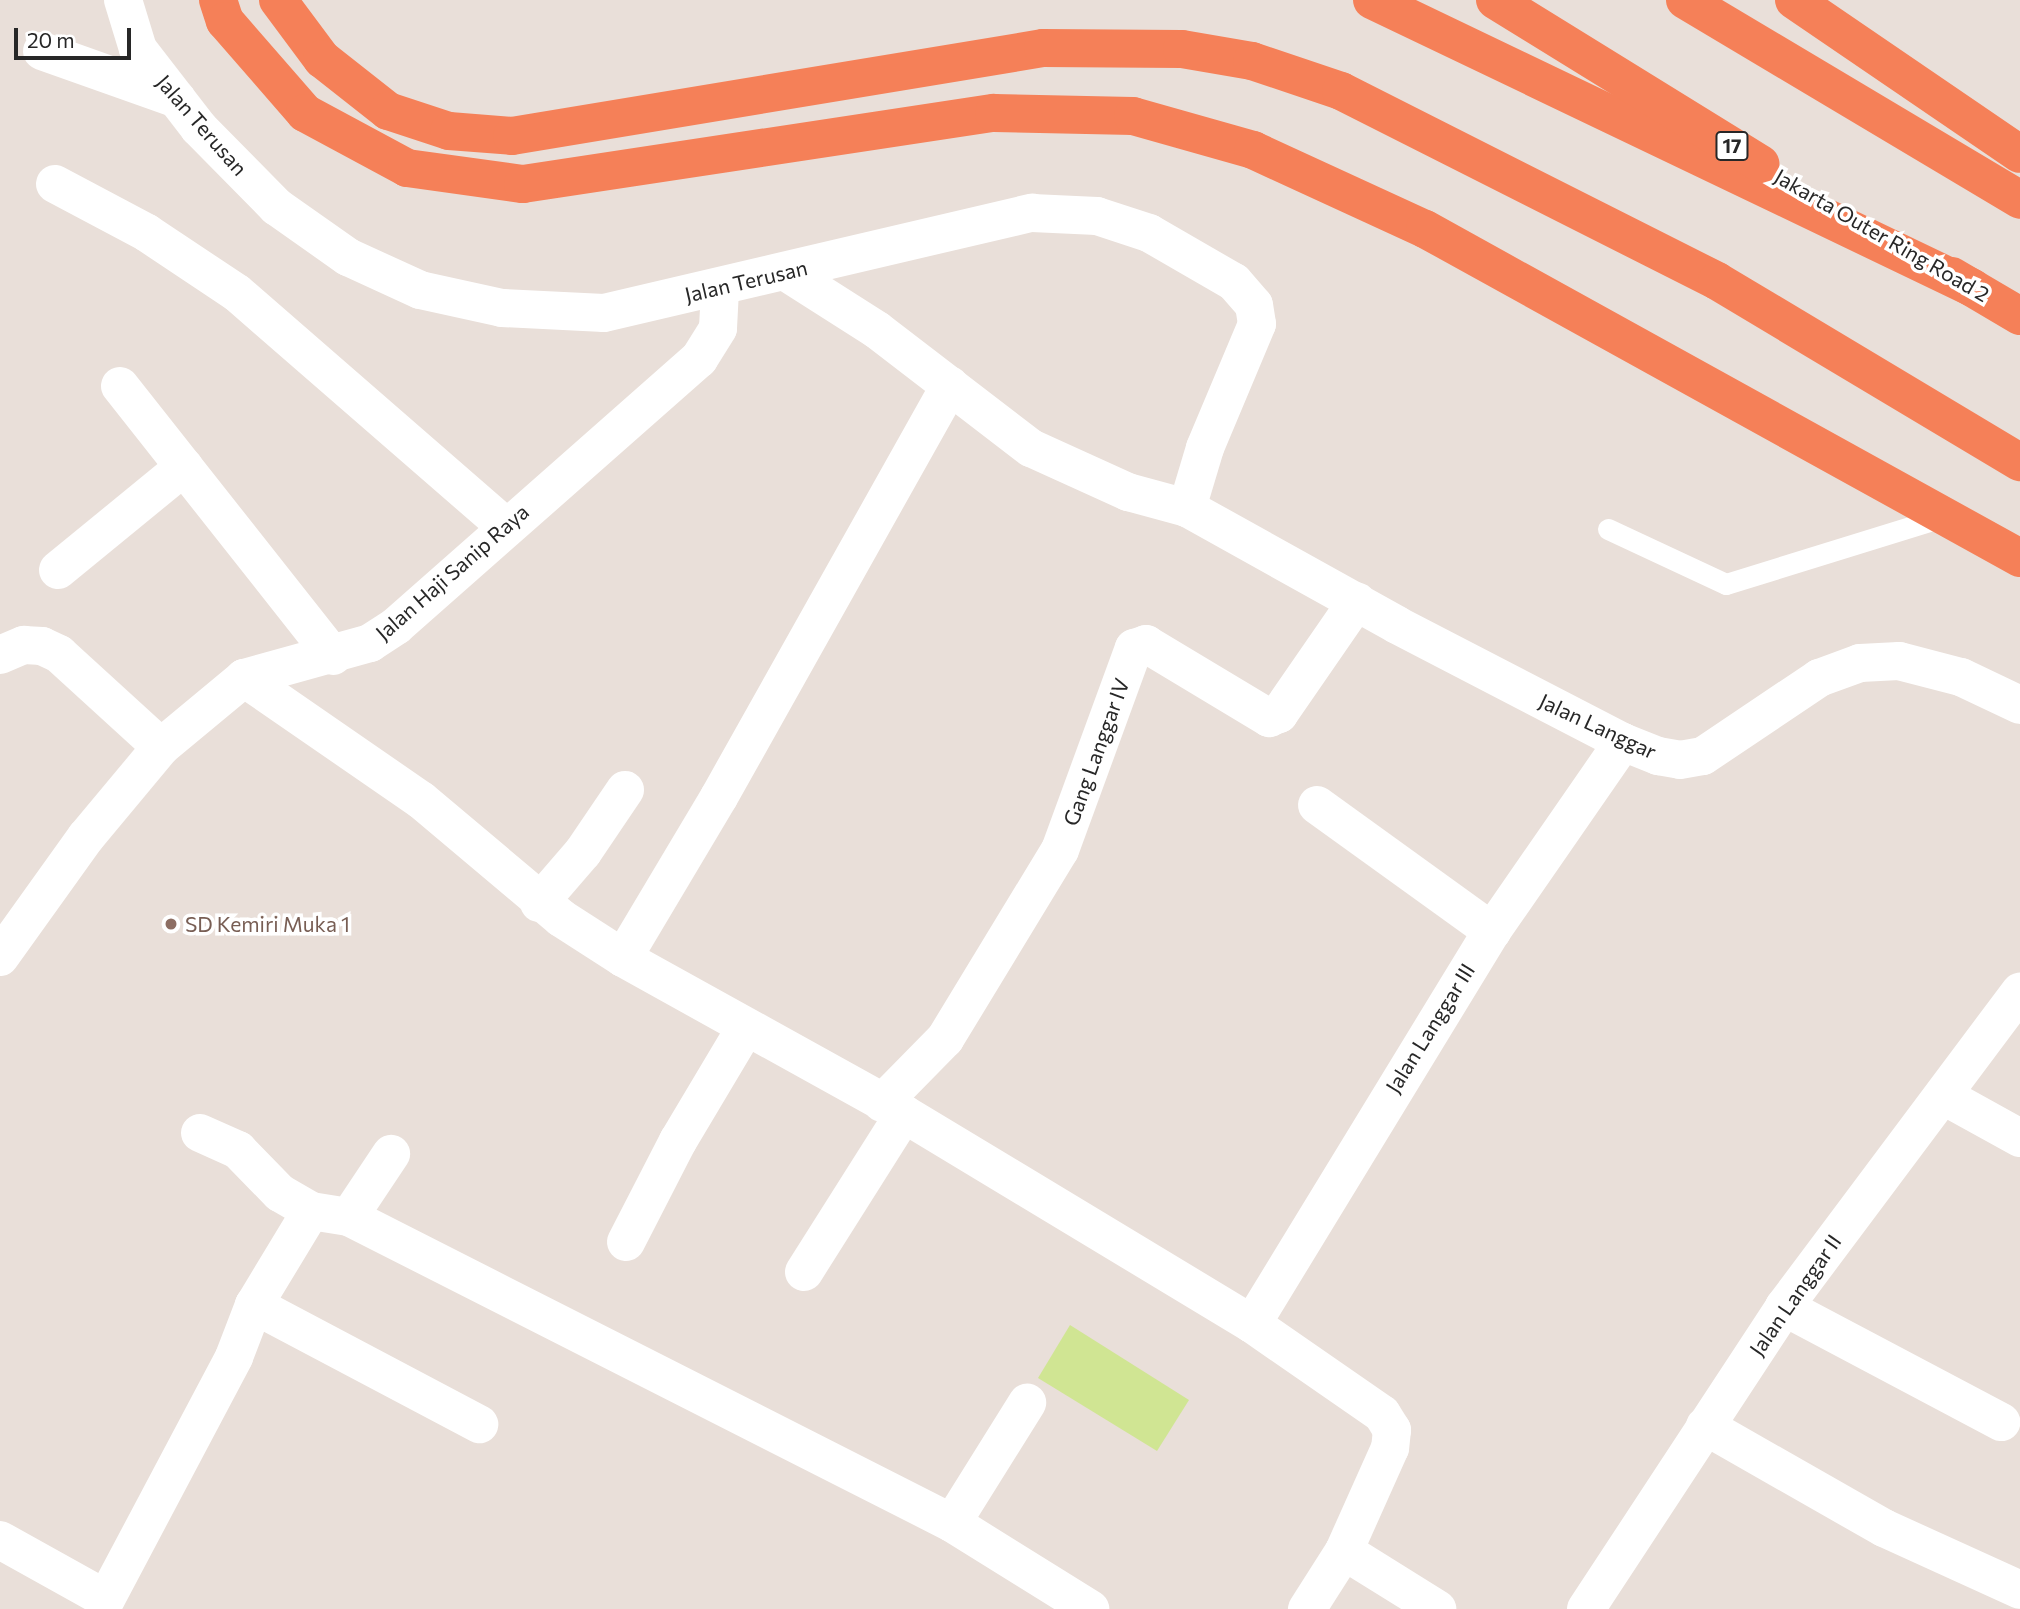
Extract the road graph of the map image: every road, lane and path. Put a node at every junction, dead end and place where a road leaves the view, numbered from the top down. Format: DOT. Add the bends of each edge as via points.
graph roads {
  1 [pos="123,0"];
  2 [pos="218,0"];
  3 [pos="278,0"];
  4 [pos="1372,0"];
  5 [pos="1495,0"];
  6 [pos="1685,0"];
  7 [pos="1794,0"];
  8 [pos="42,51"];
  9 [pos="177,99"];
  10 [pos="2020,154"];
  11 [pos="55,184"];
  12 [pos="2020,200"];
  13 [pos="786,272"];
  14 [pos="1973,288"];
  15 [pos="720,289"];
  16 [pos="2020,316"];
  17 [pos="950,385"];
  18 [pos="120,386"];
  19 [pos="2020,462"];
  20 [pos="184,467"];
  21 [pos="1187,509"];
  22 [pos="1945,516"];
  23 [pos="506,527"];
  24 [pos="1608,529"];
  25 [pos="2020,558"];
  26 [pos="58,570"];
  27 [pos="1357,601"];
  28 [pos="0,654"];
  29 [pos="333,656"];
  30 [pos="244,678"];
  31 [pos="2020,705"];
  32 [pos="1623,742"];
  33 [pos="161,747"];
  34 [pos="625,790"];
  35 [pos="1317,805"];
  36 [pos="539,902"];
  37 [pos="1492,931"];
  38 [pos="0,957"];
  39 [pos="623,958"];
  40 [pos="2020,991"];
  41 [pos="746,1027"];
  42 [pos="1944,1096"];
  43 [pos="893,1109"];
  44 [pos="200,1133"];
  45 [pos="2020,1138"];
  46 [pos="391,1153"];
  47 [pos="311,1212"];
  48 [pos="349,1217"];
  49 [pos="626,1242"];
  50 [pos="803,1272"];
  51 [pos="254,1305"];
  52 [pos="1784,1307"];
  53 [pos="1252,1324"];
  54 [pos="1027,1403"];
  55 [pos="2001,1422"];
  56 [pos="479,1424"];
  57 [pos="1705,1426"];
  58 [pos="952,1523"];
  59 [pos="0,1540"];
  60 [pos="1345,1551"];
  61 [pos="2020,1590"];
  62 [pos="1074,1604"];
  63 [pos="1307,1609"];
  64 [pos="1437,1609"];
  65 [pos="1586,1609"];
  1 -- 9 [label="street, Jalan Terusan" via="138,49"];
  2 -- 22 [label="highway" via="225,21 305,113 407,168 523,184 994,113 1133,116 1253,150 1425,229"];
  3 -- 19 [label="highway" via="322,59 388,111 449,131 512,136 1043,48 1182,49 1252,61 1341,91 1717,281"];
  4 -- 14 [label="highway"];
  5 -- 14 [label="highway, Jakarta Outer Ring Road 2 / 17" via="1829,206"];
  6 -- 12 [label="highway"];
  7 -- 10 [label="highway"];
  8 -- 9 [label="street"];
  9 -- 15 [label="street, Jalan Terusan" via="276,207 348,257 420,290 502,308 604,313"];
  11 -- 23 [label="street" via="148,233 237,293"];
  13 -- 15 [label="street, Jalan Terusan"];
  13 -- 17 [label="street, Jalan Langgar" via="877,330"];
  13 -- 21 [label="street, Jalan Terusan" via="1032,213 1097,216 1149,233 1234,282 1254,305 1257,324 1205,448"];
  14 -- 16 [label="highway, Jakarta Outer Ring Road 2 / 17"];
  15 -- 23 [label="street, Jalan Haji Sanip Raya" via="718,328 699,359"];
  17 -- 21 [label="street, Jalan Langgar" via="995,424 1042,454 1128,492"];
  17 -- 39 [label="street" via="719,797"];
  18 -- 20 [label="street"];
  20 -- 26 [label="street"];
  20 -- 29 [label="street"];
  21 -- 27 [label="street, Jalan Langgar"];
  22 -- 24 [label="lane" via="1726,584"];
  22 -- 25 [label="highway"];
  23 -- 29 [label="street, Jalan Haji Sanip Raya" via="396,626 370,643"];
  27 -- 32 [label="street, Jalan Langgar"];
  27 -- 43 [label="street, Gang Langgar IV" via="1279,715 1269,718 1146,645 1134,648 1060,850 945,1039"];
  28 -- 33 [label="street" via="24,645 42,646 59,654"];
  29 -- 30 [label="street, Jalan Haji Sanip Raya"];
  30 -- 33 [label="street, Jalan Haji Sanip Raya"];
  30 -- 36 [label="street" via="421,800"];
  31 -- 32 [label="street, Jalan Langgar" via="1961,677 1912,664 1860,663 1819,678 1703,756 1680,760"];
  32 -- 37 [label="street, Jalan Langgar III"];
  33 -- 38 [label="street, Jalan Haji Sanip Raya" via="86,837"];
  34 -- 36 [label="street" via="583,852"];
  35 -- 37 [label="street"];
  36 -- 39 [label="street"];
  37 -- 53 [label="street, Jalan Langgar III"];
  39 -- 41 [label="street"];
  40 -- 42 [label="street, Jalan Langgar II"];
  41 -- 43 [label="street"];
  41 -- 49 [label="street" via="678,1141"];
  42 -- 45 [label="street"];
  42 -- 52 [label="street, Jalan Langgar II"];
  43 -- 50 [label="street"];
  43 -- 53 [label="street"];
  44 -- 47 [label="street" via="238,1150 280,1194"];
  46 -- 48 [label="street"];
  47 -- 48 [label="street"];
  47 -- 51 [label="street"];
  48 -- 58 [label="street"];
  51 -- 56 [label="street"];
  51 -- 59 [label="street" via="234,1357 106,1599"];
  52 -- 55 [label="street"];
  52 -- 57 [label="street, Jalan Langgar II"];
  53 -- 60 [label="street" via="1382,1414 1392,1430 1390,1448"];
  54 -- 58 [label="street"];
  57 -- 61 [label="street" via="1884,1528"];
  57 -- 65 [label="street, Jalan Langgar II"];
  58 -- 62 [label="street"];
  60 -- 63 [label="street"];
  60 -- 64 [label="street"];
}
